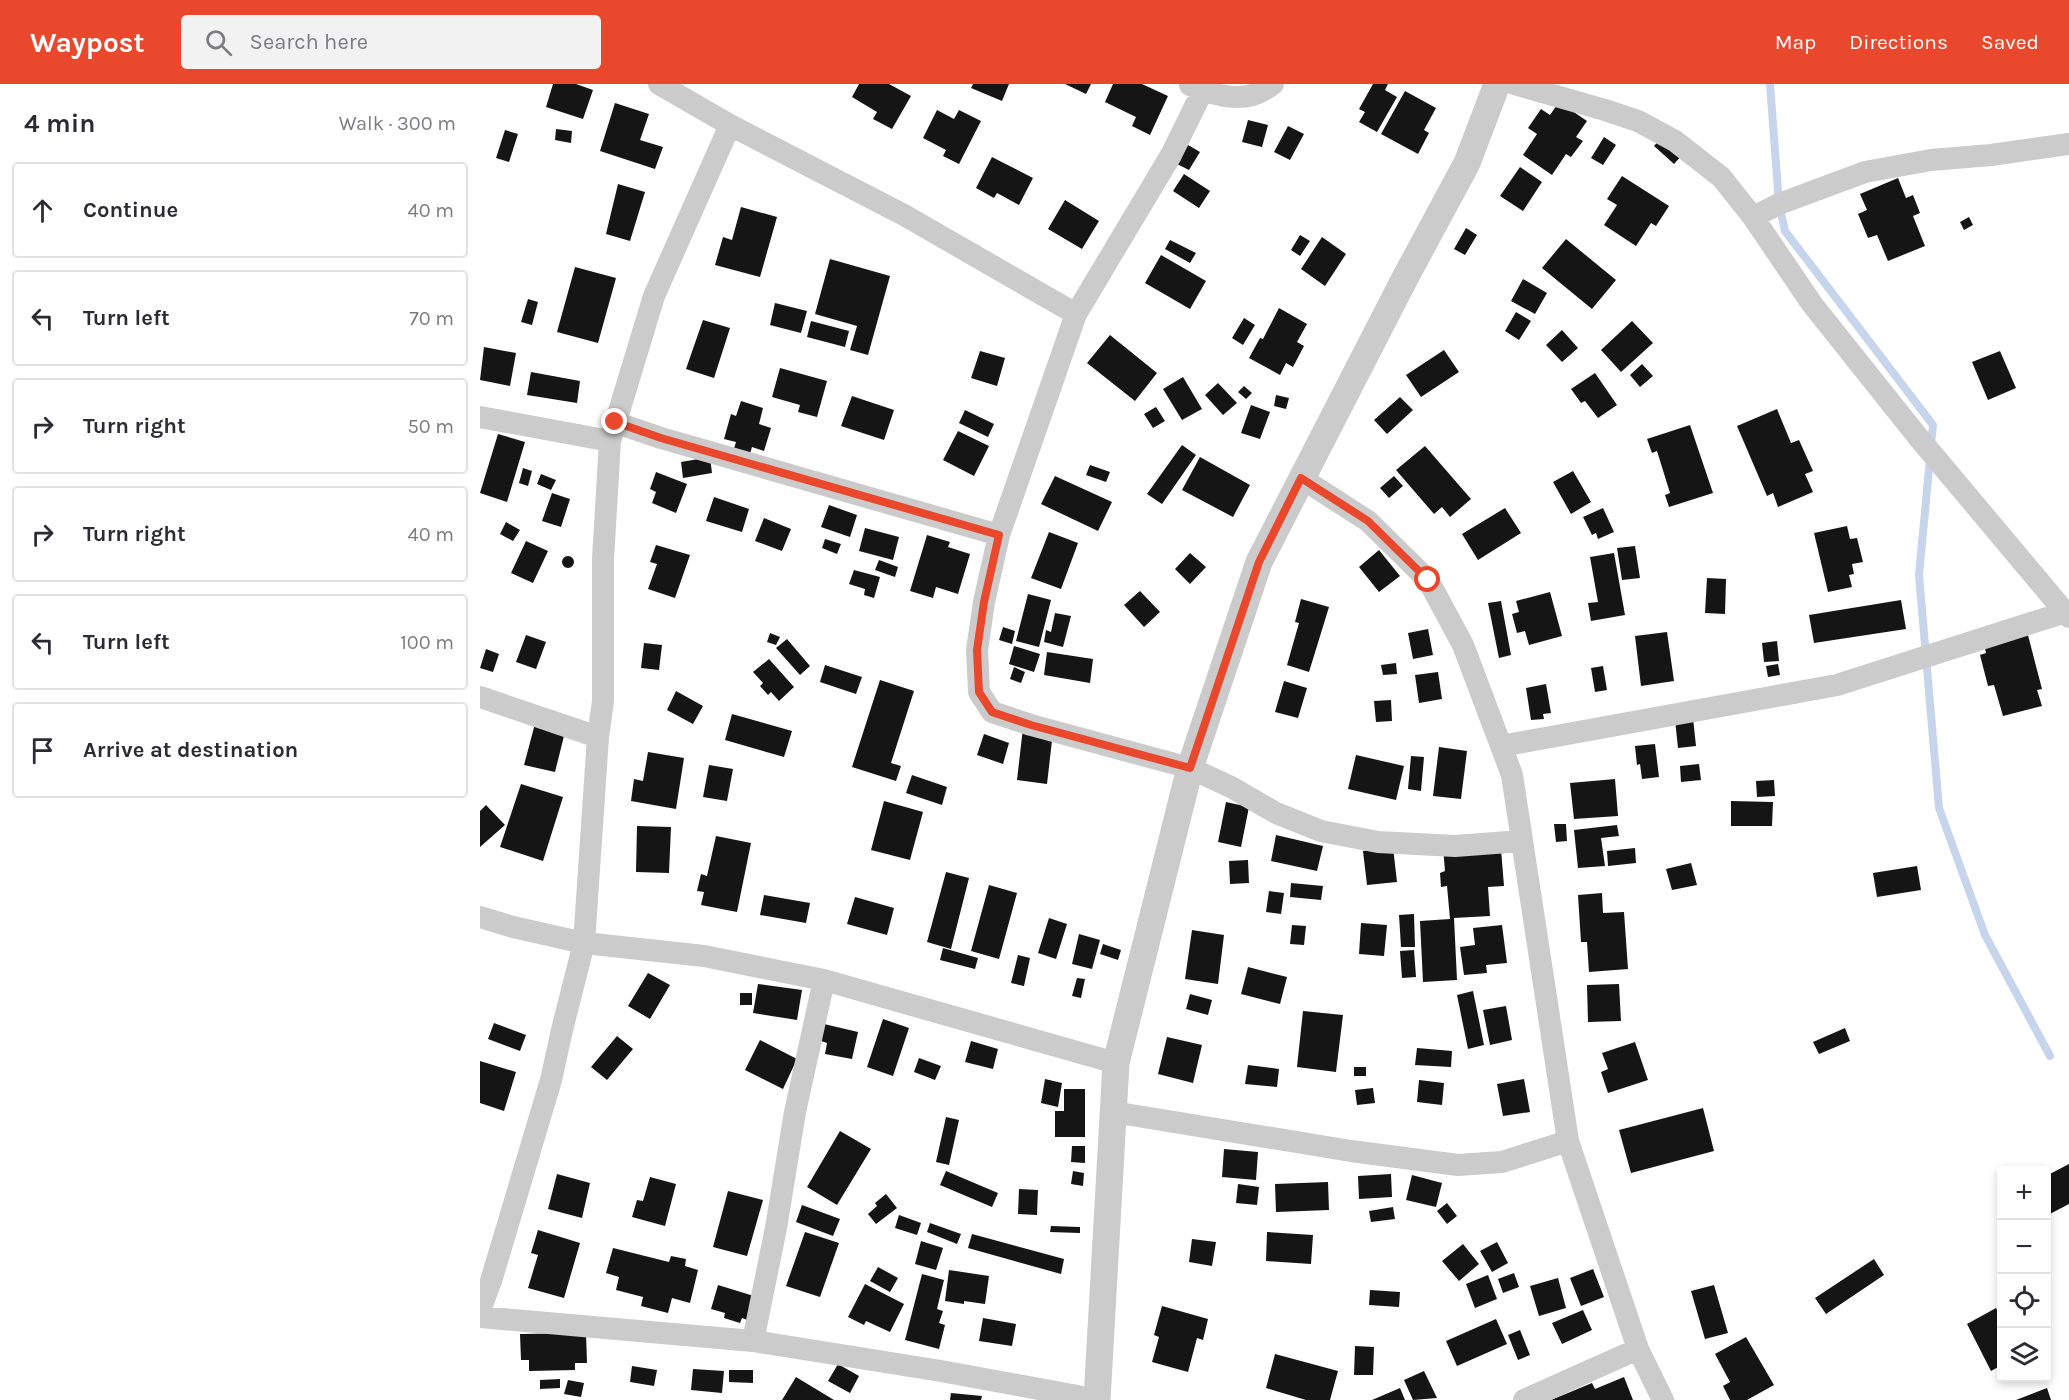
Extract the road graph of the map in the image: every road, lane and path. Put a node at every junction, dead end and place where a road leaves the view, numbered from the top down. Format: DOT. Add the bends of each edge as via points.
graph roads {
  1 [pos="660,84"];
  2 [pos="1273,84"];
  3 [pos="1497,84"];
  4 [pos="1514,84"];
  5 [pos="1196,87"];
  6 [pos="730,125"];
  7 [pos="2069,144"];
  8 [pos="1753,217"];
  9 [pos="1076,314"];
  10 [pos="480,417"];
  11 [pos="612,431"];
  12 [pos="1301,478"];
  13 [pos="999,535"];
  14 [pos="2068,613"];
  15 [pos="480,697"];
  16 [pos="598,736"];
  17 [pos="1501,746"];
  18 [pos="1190,768"];
  19 [pos="1522,841"];
  20 [pos="480,917"];
  21 [pos="584,942"];
  22 [pos="824,980"];
  23 [pos="1116,1063"];
  24 [pos="1113,1112"];
  25 [pos="1568,1141"];
  26 [pos="480,1310"];
  27 [pos="480,1317"];
  28 [pos="753,1341"];
  29 [pos="1638,1349"];
  30 [pos="1098,1400"];
  31 [pos="1524,1400"];
  32 [pos="1663,1400"];
  1 -- 6 [label="street"];
  2 -- 5 [label="street" via="1251,96 1228,98"];
  3 -- 12 [label="street" via="1467,163"];
  4 -- 8 [label="street" via="1638,121 1675,141 1721,177"];
  5 -- 9 [label="street" via="1171,155"];
  6 -- 9 [label="street" via="904,215"];
  6 -- 11 [label="street" via="654,296"];
  7 -- 8 [label="street" via="1865,172"];
  8 -- 14 [label="street" via="1812,304 1918,437"];
  9 -- 13 [label="street"];
  10 -- 11 [label="street"];
  11 -- 13 [label="street" via="672,441"];
  11 -- 16 [label="street" via="603,559 603,702"];
  12 -- 17 [label="street" via="1368,521 1428,580 1463,645"];
  12 -- 18 [label="street" via="1259,562"];
  13 -- 18 [label="street" via="977,650 979,692 992,712"];
  14 -- 17 [label="street" via="1836,684"];
  15 -- 16 [label="street"];
  16 -- 21 [label="street"];
  17 -- 19 [label="street" via="1512,775"];
  18 -- 19 [label="street" via="1276,813 1321,831 1378,842 1455,846"];
  18 -- 23 [label="street"];
  19 -- 25 [label="street"];
  20 -- 21 [label="street"];
  21 -- 22 [label="street" via="704,956"];
  21 -- 26 [label="street" via="551,1080"];
  22 -- 23 [label="street"];
  22 -- 28 [label="street"];
  23 -- 24 [label="street"];
  24 -- 25 [label="street" via="1458,1165 1502,1162"];
  24 -- 30 [label="street"];
  25 -- 29 [label="street"];
  27 -- 28 [label="street"];
  28 -- 30 [label="street"];
  29 -- 31 [label="street"];
  29 -- 32 [label="street"];
}
